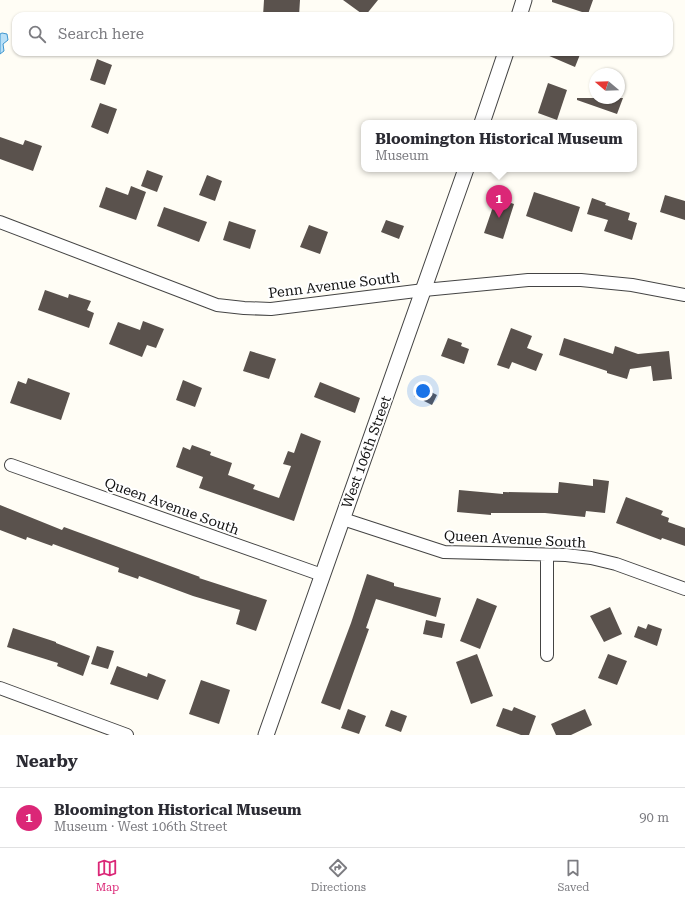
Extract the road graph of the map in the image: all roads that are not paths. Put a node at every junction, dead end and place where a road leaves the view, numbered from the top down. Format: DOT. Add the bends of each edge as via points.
graph roads {
  1 [pos="524,0"];
  2 [pos="520,12"];
  3 [pos="505,56"];
  4 [pos="483,120"];
  5 [pos="465,172"];
  6 [pos="0,222"];
  7 [pos="424,290"];
  8 [pos="685,295"];
  9 [pos="11,465"];
  10 [pos="343,519"];
  11 [pos="547,556"];
  12 [pos="322,575"];
  13 [pos="685,589"];
  14 [pos="547,656"];
  15 [pos="0,688"];
  16 [pos="127,735"];
  17 [pos="266,735"];
  1 -- 2 [label="street"];
  3 -- 4 [label="street"];
  5 -- 7 [label="street, West 106th Street"];
  6 -- 7 [label="street, Penn Avenue South" via="217,304 271,309"];
  7 -- 8 [label="street, Penn Avenue South" via="528,280 581,280"];
  7 -- 10 [label="street, West 106th Street"];
  9 -- 12 [label="street, Queen Avenue South"];
  10 -- 11 [label="street, Queen Avenue South" via="444,552"];
  10 -- 12 [label="street, West 106th Street"];
  11 -- 13 [label="street, Queen Avenue South" via="566,555 616,564"];
  11 -- 14 [label="street"];
  12 -- 17 [label="street, West 106th Street"];
  15 -- 16 [label="street"];
}
